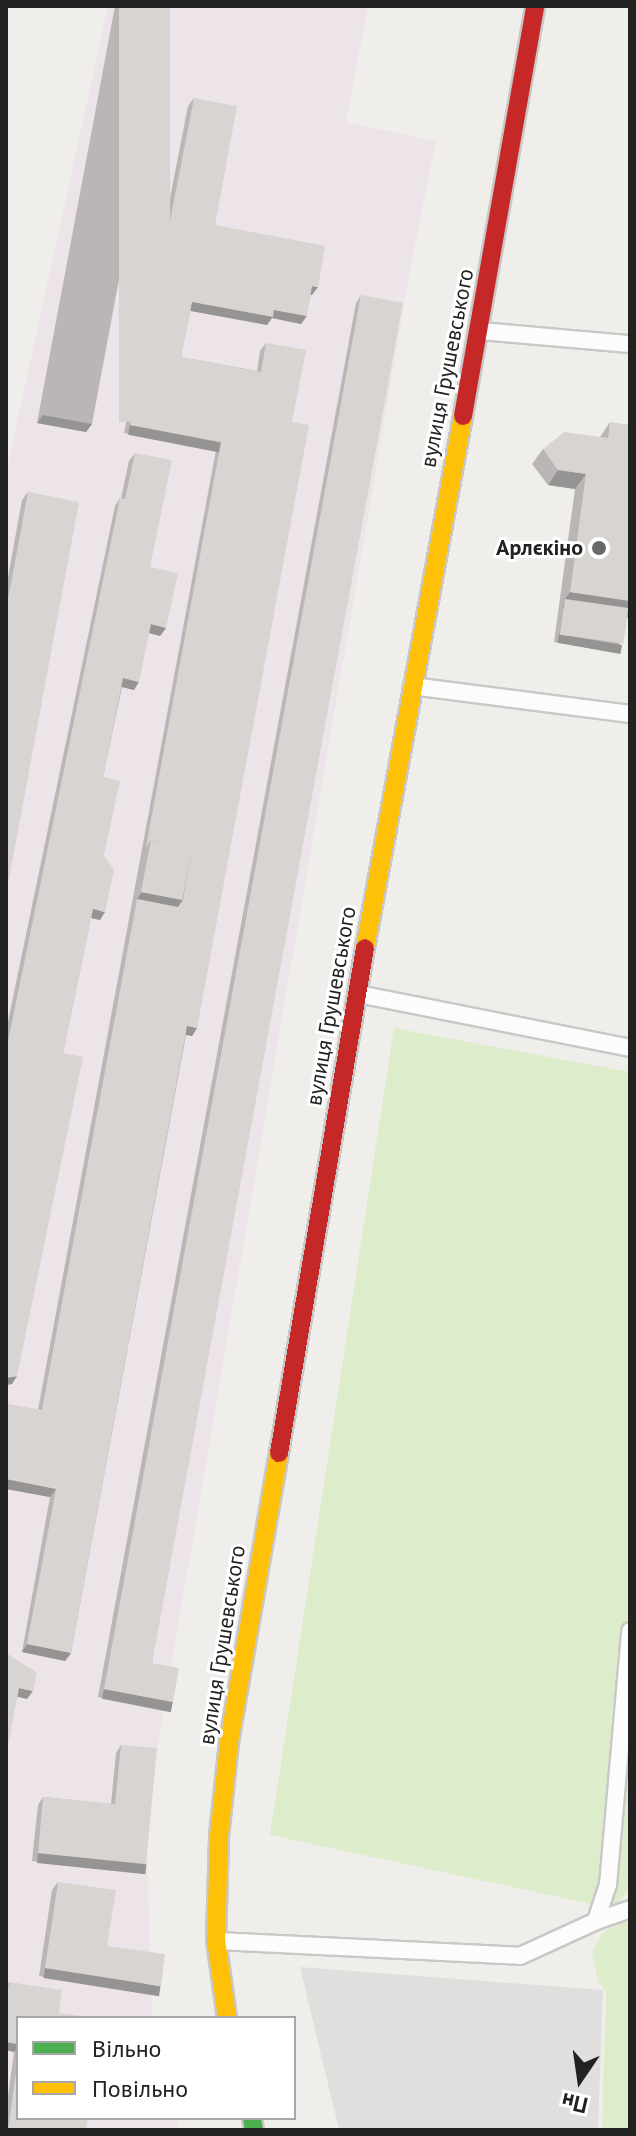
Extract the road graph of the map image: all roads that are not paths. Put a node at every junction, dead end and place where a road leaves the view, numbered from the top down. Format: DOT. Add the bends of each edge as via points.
graph roads {
  1 [pos="535,6"];
  2 [pos="480,331"];
  3 [pos="630,344"];
  4 [pos="410,686"];
  5 [pos="630,714"];
  6 [pos="358,994"];
  7 [pos="630,1048"];
  8 [pos="630,1631"];
  9 [pos="630,1909"];
  10 [pos="596,1921"];
  11 [pos="216,1940"];
  12 [pos="227,2016"];
  1 -- 2 [label="main road, вулиця Грушевського"];
  2 -- 3 [label="lane"];
  2 -- 4 [label="main road, вулиця Грушевського"];
  4 -- 5 [label="lane"];
  4 -- 6 [label="main road, вулиця Грушевського"];
  6 -- 7 [label="lane"];
  6 -- 11 [label="main road, вулиця Грушевського" via="229,1742"];
  8 -- 10 [label="lane" via="608,1885"];
  9 -- 10 [label="lane"];
  10 -- 11 [label="lane" via="520,1956"];
  11 -- 12 [label="main road, вулиця Грушевського"];
}
